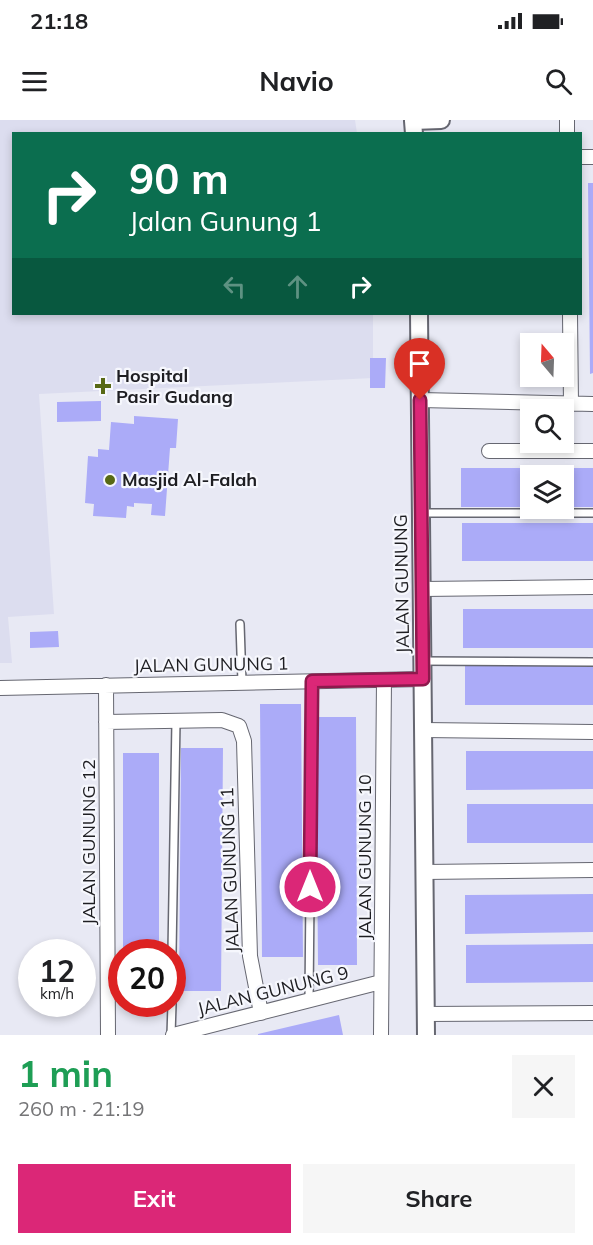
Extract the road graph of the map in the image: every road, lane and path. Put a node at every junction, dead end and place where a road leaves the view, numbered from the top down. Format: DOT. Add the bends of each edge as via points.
graph roads {
  1 [pos="441,120"];
  2 [pos="413,125"];
  3 [pos="419,315"];
  4 [pos="570,315"];
  5 [pos="571,399"];
  6 [pos="420,400"];
  7 [pos="520,403"];
  8 [pos="574,404"];
  9 [pos="593,404"];
  10 [pos="489,451"];
  11 [pos="593,451"];
  12 [pos="421,513"];
  13 [pos="593,513"];
  14 [pos="593,587"];
  15 [pos="422,590"];
  16 [pos="240,624"];
  17 [pos="422,661"];
  18 [pos="593,662"];
  19 [pos="423,679"];
  20 [pos="384,680"];
  21 [pos="312,681"];
  22 [pos="242,682"];
  23 [pos="106,685"];
  24 [pos="0,688"];
  25 [pos="176,721"];
  26 [pos="106,722"];
  27 [pos="423,730"];
  28 [pos="593,732"];
  29 [pos="593,870"];
  30 [pos="424,872"];
  31 [pos="172,939"];
  32 [pos="381,982"];
  33 [pos="309,1001"];
  34 [pos="593,1012"];
  35 [pos="261,1013"];
  36 [pos="426,1014"];
  37 [pos="172,1017"];
  38 [pos="108,1035"];
  39 [pos="172,1035"];
  40 [pos="381,1035"];
  41 [pos="426,1035"];
  1 -- 2 [label="street"];
  3 -- 6 [label="street, JALAN GUNUNG"];
  4 -- 5 [label="street"];
  6 -- 7 [label="street"];
  6 -- 12 [label="street, JALAN GUNUNG"];
  8 -- 9 [label="street"];
  10 -- 11 [label="street"];
  12 -- 13 [label="lane"];
  12 -- 15 [label="street, JALAN GUNUNG"];
  14 -- 15 [label="street"];
  15 -- 17 [label="street, JALAN GUNUNG"];
  16 -- 22 [label="lane"];
  17 -- 18 [label="lane"];
  17 -- 19 [label="street, JALAN GUNUNG"];
  19 -- 20 [label="street, JALAN GUNUNG 1"];
  19 -- 27 [label="street, JALAN GUNUNG"];
  20 -- 21 [label="street, JALAN GUNUNG 1"];
  20 -- 32 [label="street, JALAN GUNUNG 10"];
  21 -- 22 [label="street, JALAN GUNUNG 1"];
  21 -- 33 [label="lane"];
  22 -- 23 [label="street, JALAN GUNUNG 1"];
  23 -- 24 [label="street, JALAN GUNUNG 1"];
  23 -- 26 [label="street, JALAN GUNUNG 12"];
  25 -- 26 [label="street"];
  25 -- 31 [label="lane"];
  25 -- 35 [label="street, JALAN GUNUNG 11" via="222,720 239,726 244,741 250,956"];
  26 -- 38 [label="street, JALAN GUNUNG 12"];
  27 -- 28 [label="street"];
  27 -- 30 [label="street, JALAN GUNUNG"];
  29 -- 30 [label="street"];
  30 -- 36 [label="street, JALAN GUNUNG"];
  32 -- 33 [label="street, JALAN GUNUNG 9"];
  32 -- 40 [label="street, JALAN GUNUNG 10"];
  33 -- 35 [label="street, JALAN GUNUNG 9"];
  34 -- 36 [label="street"];
  35 -- 39 [label="street, JALAN GUNUNG 9"];
  36 -- 41 [label="street, JALAN GUNUNG"];
  37 -- 39 [label="lane"];
}
